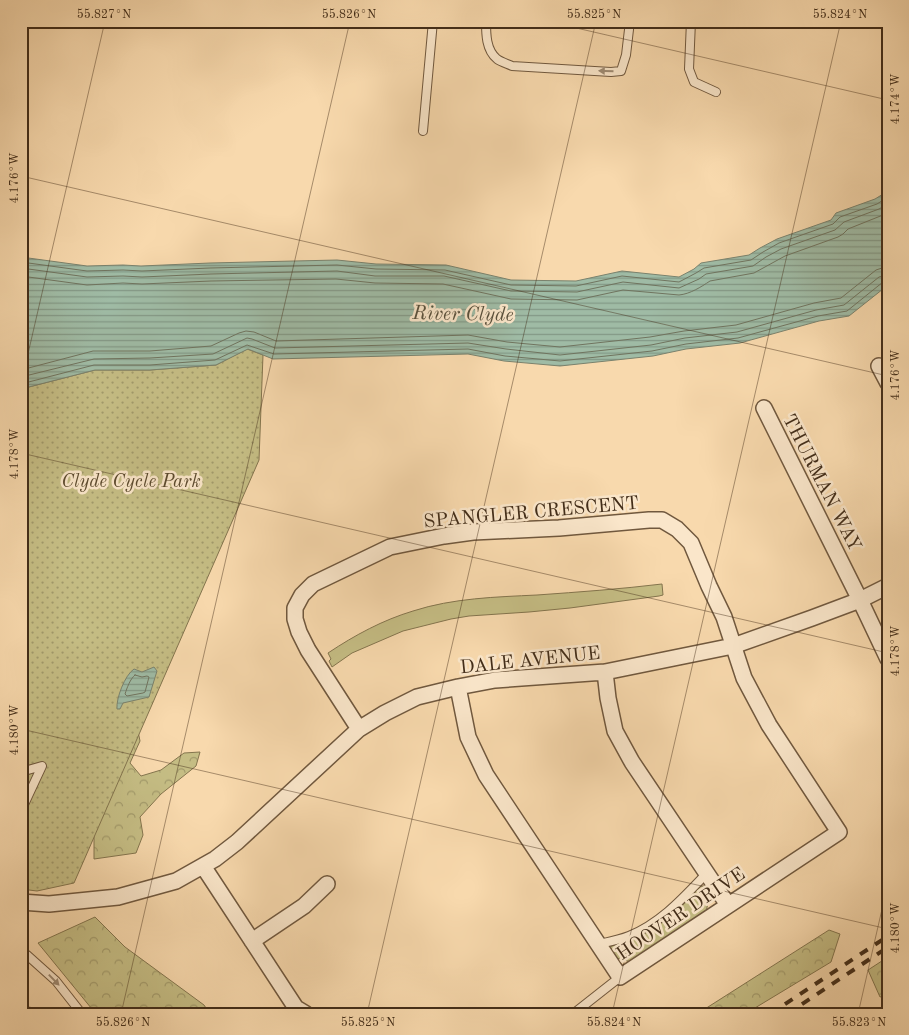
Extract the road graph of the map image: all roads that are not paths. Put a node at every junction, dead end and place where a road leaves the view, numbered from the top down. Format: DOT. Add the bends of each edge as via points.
graph roads {
  1 [pos="433,21"];
  2 [pos="486,21"];
  3 [pos="630,21"];
  4 [pos="691,21"];
  5 [pos="716,92"];
  6 [pos="423,131"];
  7 [pos="879,366"];
  8 [pos="888,383"];
  9 [pos="764,408"];
  10 [pos="888,586"];
  11 [pos="860,600"];
  12 [pos="733,646"];
  13 [pos="888,659"];
  14 [pos="605,672"];
  15 [pos="458,687"];
  16 [pos="359,729"];
  17 [pos="21,772"];
  18 [pos="21,811"];
  19 [pos="203,866"];
  20 [pos="706,874"];
  21 [pos="327,884"];
  22 [pos="21,902"];
  23 [pos="728,905"];
  24 [pos="252,941"];
  25 [pos="599,944"];
  26 [pos="21,952"];
  27 [pos="620,977"];
  28 [pos="82,1014"];
  29 [pos="306,1014"];
  30 [pos="573,1014"];
  1 -- 6 [label="lane"];
  3 -- 2 [label="lane, one-way" via="622,71 610,72 512,66 491,51"];
  4 -- 5 [label="lane" via="689,69 694,82"];
  7 -- 8 [label="street"];
  9 -- 11 [label="street, THURMAN WAY"];
  10 -- 11 [label="street, DALE AVENUE"];
  11 -- 12 [label="street, DALE AVENUE"];
  11 -- 13 [label="street, THURMAN WAY"];
  12 -- 14 [label="street, DALE AVENUE"];
  12 -- 16 [label="street, SPANGLER CRESCENT" via="724,617 690,543 677,529 662,520 473,532 390,547 313,584 302,595 296,608 295,619 308,650"];
  12 -- 23 [label="street, HOOVER DRIVE" via="744,678 769,725 838,832"];
  14 -- 15 [label="street, DALE AVENUE" via="495,680"];
  14 -- 20 [label="street" via="616,732 632,762"];
  15 -- 16 [label="street, DALE AVENUE" via="417,697"];
  15 -- 25 [label="street, HOOVER DRIVE" via="468,737 486,775"];
  16 -- 19 [label="street, DALE AVENUE" via="237,842"];
  17 -- 18 [label="lane" via="42,766"];
  19 -- 22 [label="street, DALE AVENUE" via="176,881 118,897 49,904"];
  19 -- 24 [label="street"];
  20 -- 23 [label="street"];
  20 -- 25 [label="lane" via="654,923 628,937"];
  21 -- 24 [label="street" via="304,906"];
  23 -- 27 [label="street, HOOVER DRIVE"];
  24 -- 29 [label="street" via="296,1008"];
  25 -- 27 [label="street, HOOVER DRIVE"];
  26 -- 28 [label="lane, one-way" via="56,981"];
  27 -- 30 [label="lane"];
}
